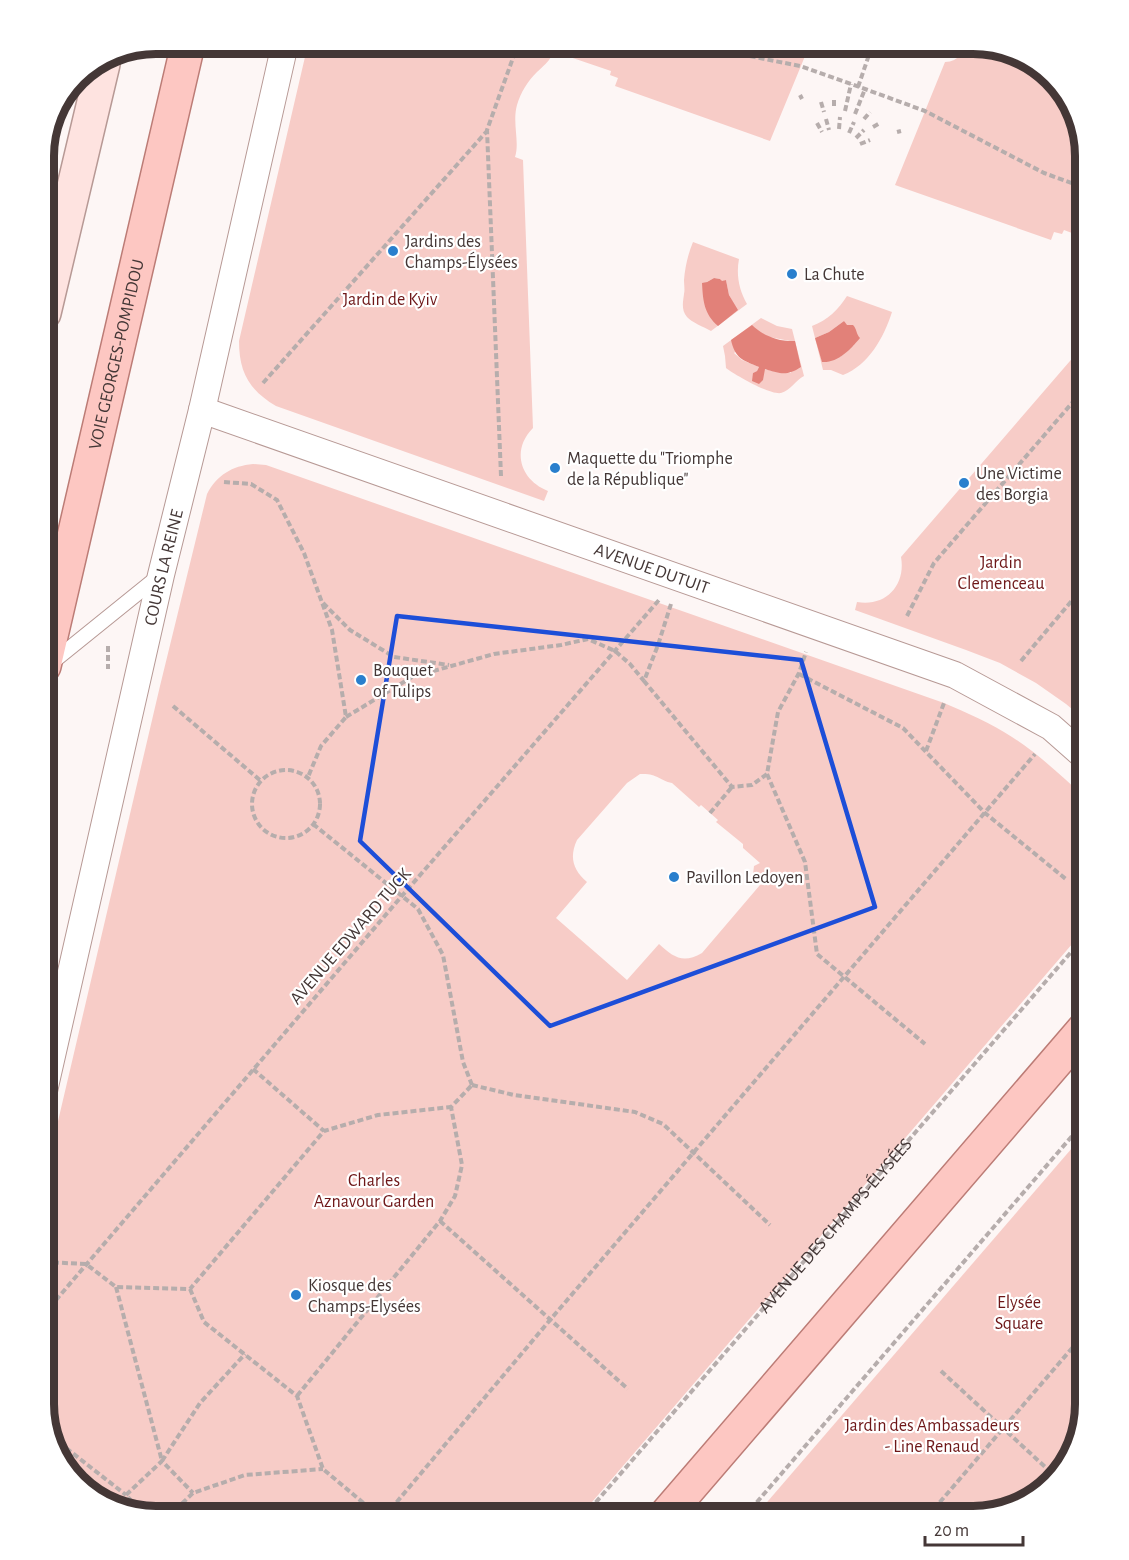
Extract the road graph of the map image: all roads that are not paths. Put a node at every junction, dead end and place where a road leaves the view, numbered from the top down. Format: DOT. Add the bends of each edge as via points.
graph roads {
  1 [pos="186,54"];
  2 [pos="283,54"];
  3 [pos="100,71"];
  4 [pos="54,270"];
  5 [pos="202,410"];
  6 [pos="161,574"];
  7 [pos="54,624"];
  8 [pos="54,659"];
  9 [pos="1075,748"];
  10 [pos="1075,1041"];
  11 [pos="54,1046"];
  12 [pos="674,1506"];
  1 -- 7 [label="main road, VOIE GEORGES-POMPIDOU"];
  2 -- 5 [label="street, COURS LA REINE"];
  3 -- 4 [label="street"];
  5 -- 6 [label="street, COURS LA REINE"];
  5 -- 9 [label="street, AVENUE DUTUIT" via="955,675 1051,727"];
  6 -- 8 [label="lane"];
  6 -- 11 [label="street, COURS LA REINE"];
  10 -- 12 [label="main road"];
}
